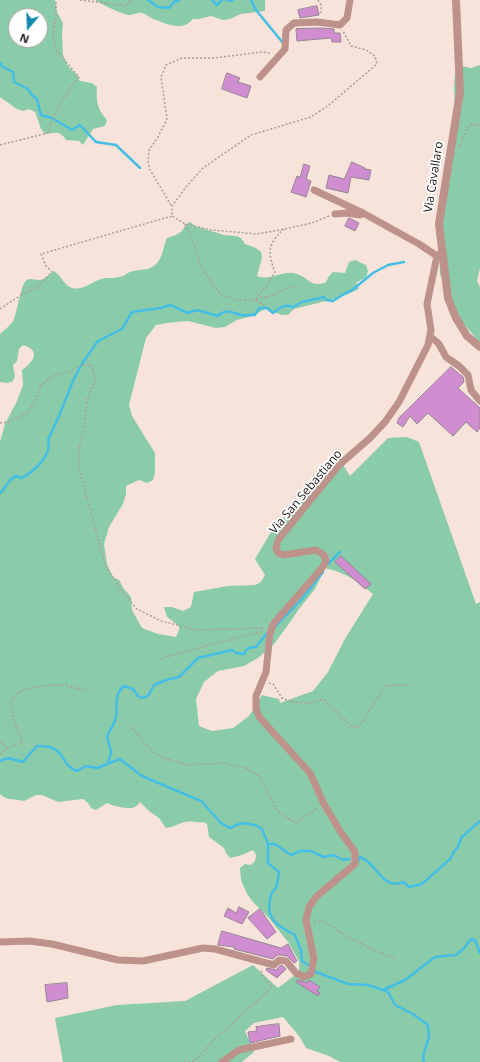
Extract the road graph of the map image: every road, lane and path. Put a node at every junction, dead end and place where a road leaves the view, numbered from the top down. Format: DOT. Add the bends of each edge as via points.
graph roads {
  1 [pos="56,0"];
  2 [pos="80,0"];
  3 [pos="131,0"];
  4 [pos="318,0"];
  5 [pos="350,0"];
  6 [pos="456,0"];
  7 [pos="317,22"];
  8 [pos="340,25"];
  9 [pos="280,55"];
  10 [pos="260,77"];
  11 [pos="480,126"];
  12 [pos="0,145"];
  13 [pos="459,151"];
  14 [pos="314,190"];
  15 [pos="172,206"];
  16 [pos="335,214"];
  17 [pos="172,216"];
  18 [pos="370,217"];
  19 [pos="185,224"];
  20 [pos="285,229"];
  21 [pos="440,254"];
  22 [pos="298,285"];
  23 [pos="255,299"];
  24 [pos="264,306"];
  25 [pos="0,309"];
  26 [pos="430,336"];
  27 [pos="480,347"];
  28 [pos="480,401"];
  29 [pos="0,423"];
  30 [pos="272,628"];
  31 [pos="160,659"];
  32 [pos="412,686"];
  33 [pos="90,691"];
  34 [pos="258,692"];
  35 [pos="130,725"];
  36 [pos="0,742"];
  37 [pos="8,748"];
  38 [pos="0,754"];
  39 [pos="324,804"];
  40 [pos="313,928"];
  41 [pos="0,942"];
  42 [pos="395,958"];
  43 [pos="263,962"];
  44 [pos="291,1039"];
  45 [pos="184,1062"];
  46 [pos="222,1062"];
  1 -- 12 [label="path" via="53,36 56,50 79,77 58,106 48,133"];
  2 -- 3 [label="path" via="126,6"];
  4 -- 7 [label="path" via="321,5"];
  5 -- 8 [label="street" via="346,18"];
  6 -- 21 [label="street, Via Cavallaro" via="460,92 439,224"];
  7 -- 8 [label="street"];
  7 -- 9 [label="street" via="294,23 286,30 285,49"];
  8 -- 15 [label="path" via="351,46 366,50 375,56 377,64 311,117 251,135 230,148 203,168"];
  9 -- 10 [label="street"];
  9 -- 15 [label="path" via="262,52 213,58 182,58 166,66 161,77 166,119 149,150 148,161 150,170"];
  11 -- 13 [label="path" via="468,126"];
  14 -- 18 [label="street"];
  15 -- 17 [label="path"];
  16 -- 18 [label="street" via="347,213"];
  16 -- 20 [label="path" via="312,223"];
  17 -- 19 [label="path"];
  17 -- 25 [label="path" via="41,254 52,272 36,288"];
  18 -- 21 [label="street"];
  19 -- 20 [label="path" via="212,230 257,234"];
  19 -- 23 [label="path" via="200,264 220,294 237,300"];
  20 -- 23 [label="path" via="270,246 270,260 274,272"];
  21 -- 26 [label="street, Via San Sebastiano" via="427,304"];
  21 -- 27 [label="street, Via Cavallaro" via="448,298 456,318 467,336"];
  22 -- 23 [label="path" via="274,295"];
  23 -- 24 [label="path"];
  26 -- 28 [label="street" via="439,344 446,357 468,375 471,390"];
  26 -- 30 [label="street, Via San Sebastiano" via="411,379 385,422 339,465 278,540 278,553 284,555 316,550 324,555 326,561"];
  29 -- 30 [label="path" via="9,422 28,412 42,386 54,374 70,371 81,365 91,365 96,378 87,401 78,448 79,467 105,565 121,590 137,610 197,630"];
  30 -- 31 [label="path"];
  30 -- 34 [label="street, Via San Sebastiano" via="266,672"];
  32 -- 34 [label="path" via="385,686 359,727 351,726 325,700 310,703 292,702 282,698 273,684 269,683"];
  33 -- 37 [label="path" via="59,685 17,692 12,700 12,712 22,743"];
  34 -- 39 [label="street, Via San Sebastiano" via="256,709 260,718 310,773"];
  35 -- 39 [label="path" via="159,756 186,765 224,763 246,768 260,777 278,812 296,823"];
  36 -- 37 [label="path"];
  37 -- 38 [label="path"];
  39 -- 43 [label="street, Via San Sebastiano" via="355,852 355,864 317,896 309,907 306,920 314,959 311,974 304,977 296,973 286,961 279,960 274,965"];
  40 -- 42 [label="path" via="314,922 323,920 372,950"];
  41 -- 43 [label="street, Via San Sebastiano" via="29,941 52,944 86,953 143,961 203,948"];
  43 -- 45 [label="path" via="263,977 272,987 195,1061"];
  44 -- 46 [label="street" via="239,1050"];
}
